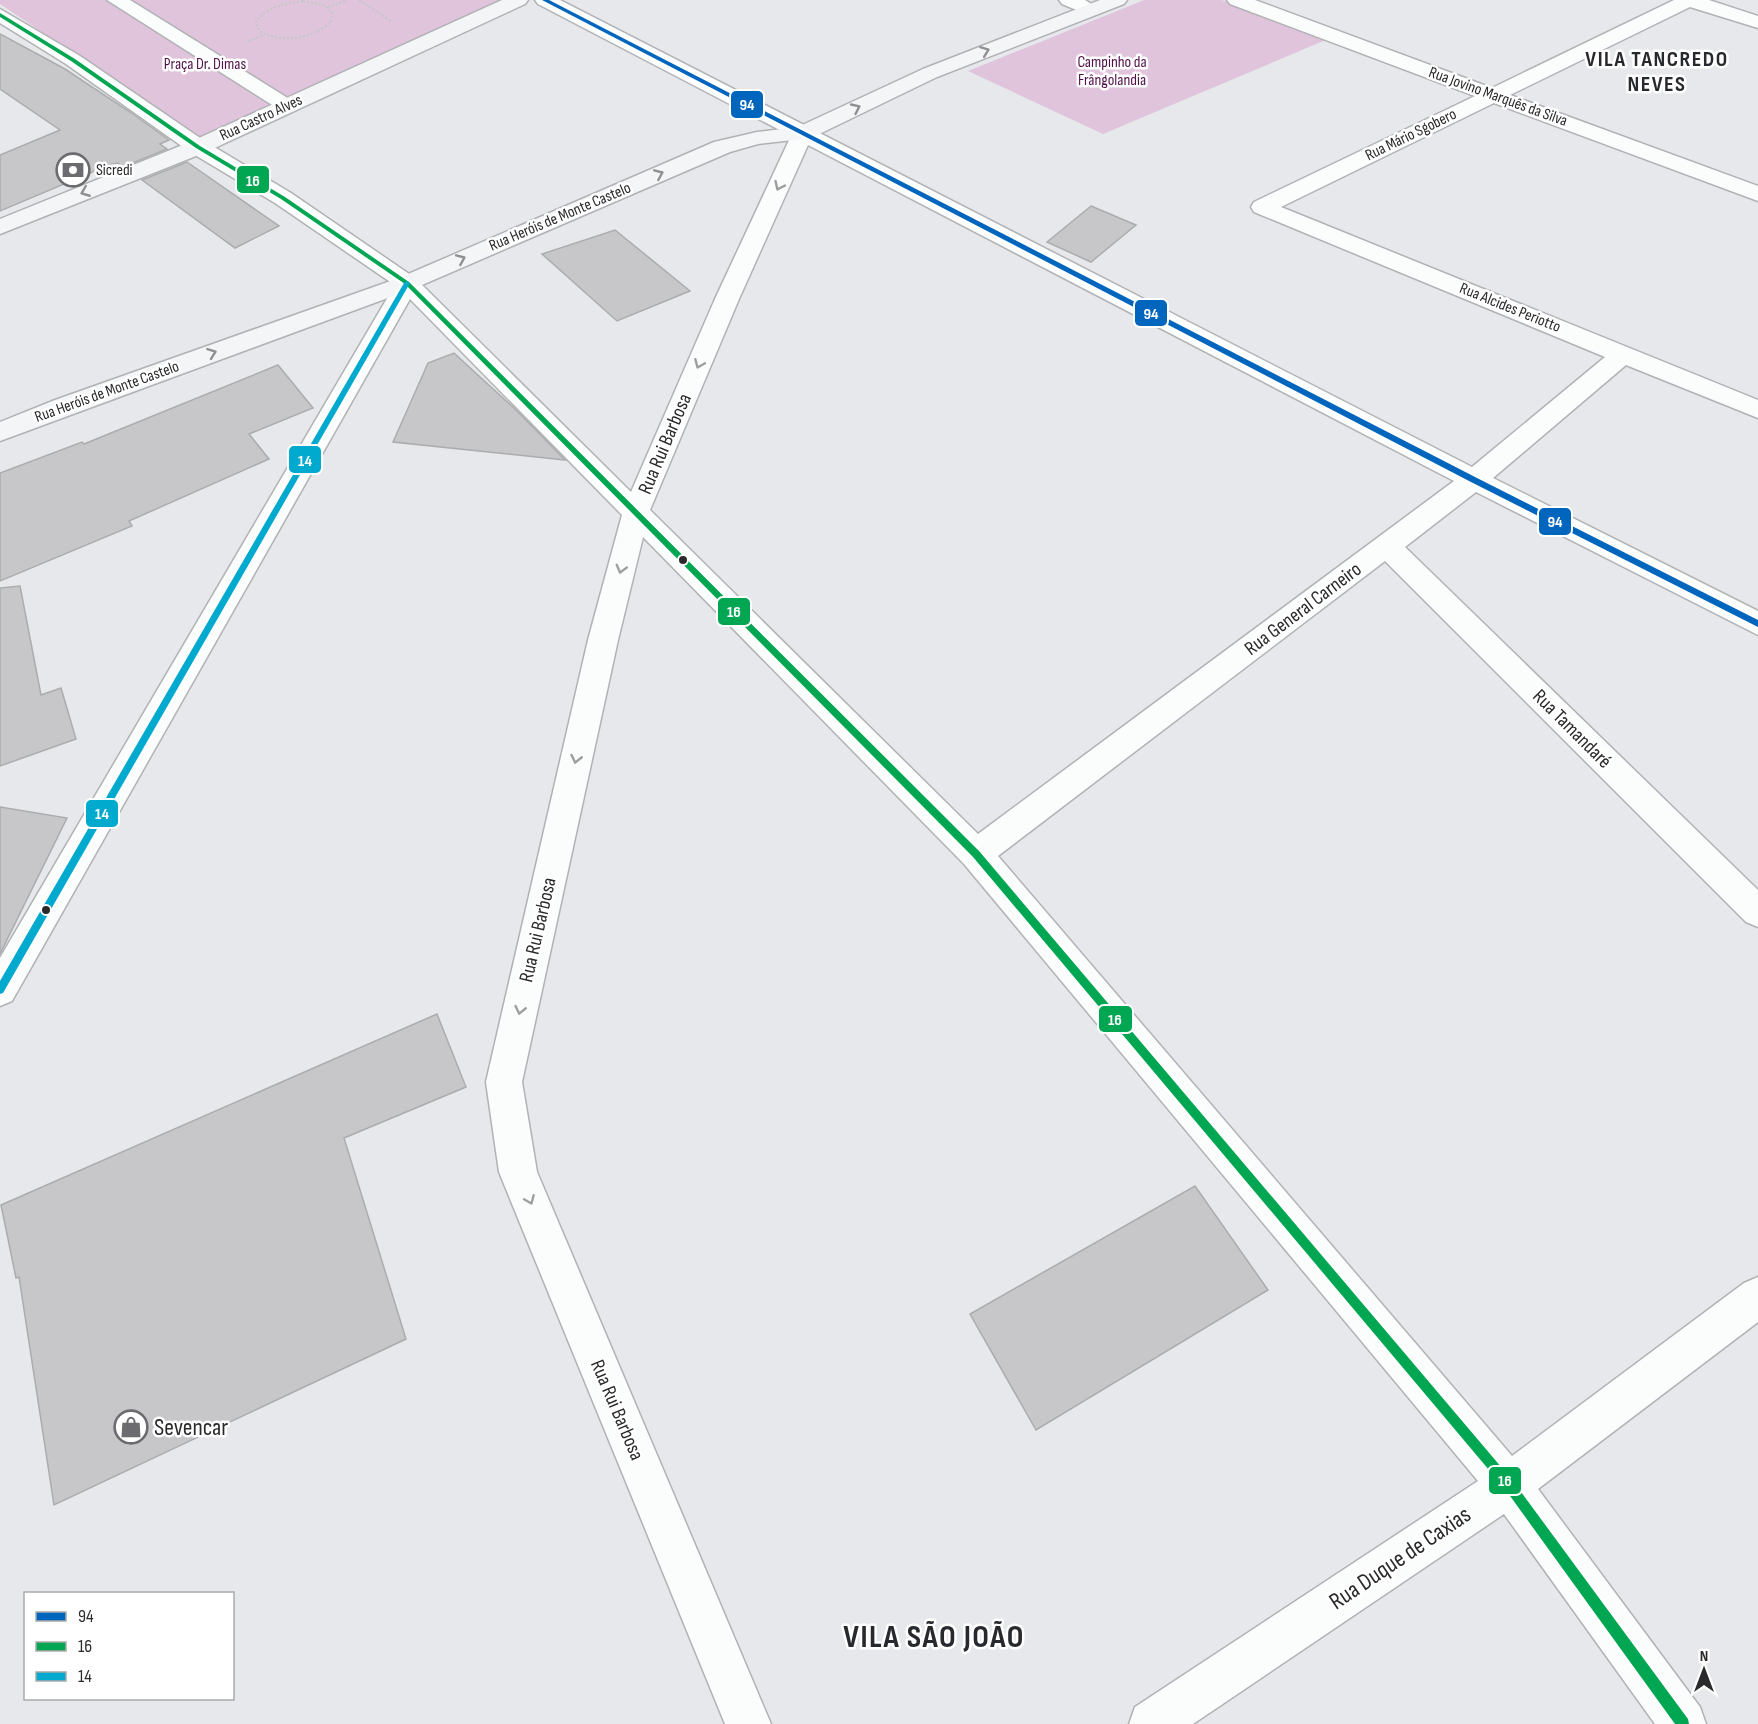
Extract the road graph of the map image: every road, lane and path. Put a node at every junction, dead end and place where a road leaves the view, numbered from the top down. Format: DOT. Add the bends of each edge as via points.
graph roads {
  1 [pos="117,0"];
  2 [pos="347,0"];
  3 [pos="518,0"];
  4 [pos="545,0"];
  5 [pos="1069,0"];
  6 [pos="1117,0"];
  7 [pos="1237,0"];
  8 [pos="1689,0"];
  9 [pos="328,7"];
  10 [pos="1091,10"];
  11 [pos="0,15"];
  12 [pos="1758,22"];
  13 [pos="1494,95"];
  14 [pos="287,106"];
  15 [pos="803,133"];
  16 [pos="198,147"];
  17 [pos="1758,194"];
  18 [pos="1262,207"];
  19 [pos="0,226"];
  20 [pos="407,283"];
  21 [pos="1623,355"];
  22 [pos="1758,410"];
  23 [pos="0,432"];
  24 [pos="1474,480"];
  25 [pos="636,512"];
  26 [pos="1387,546"];
  27 [pos="1758,624"];
  28 [pos="976,854"];
  29 [pos="1758,912"];
  30 [pos="0,990"];
  31 [pos="1758,1297"];
  32 [pos="1509,1485"];
  33 [pos="748,1724"];
  34 [pos="1152,1724"];
  35 [pos="1683,1724"];
  1 -- 14 [label="street"];
  2 -- 9 [label="path"];
  3 -- 14 [label="main road, Rua Castro Alves"];
  4 -- 15 [label="street"];
  5 -- 10 [label="street"];
  6 -- 10 [label="main road, Rua Heróis de Monte Castelo"];
  7 -- 13 [label="street, Rua Jovino Marquês da Silva"];
  8 -- 12 [label="street"];
  8 -- 13 [label="street, Rua Mário Sgobero"];
  9 -- 9 [label="path" via="311,2 282,4 263,13 256,26 258,31 273,37 303,36 331,22"];
  15 -- 10 [label="main road, Rua Heróis de Monte Castelo, one-way" via="930,73"];
  11 -- 16 [label="street" via="73,60"];
  13 -- 17 [label="street, Rua Jovino Marquês da Silva"];
  13 -- 18 [label="street, Rua Mário Sgobero"];
  14 -- 16 [label="main road, Rua Castro Alves"];
  20 -- 15 [label="main road, Rua Heróis de Monte Castelo, one-way" via="722,147"];
  15 -- 24 [label="street"];
  15 -- 25 [label="street, Rua Rui Barbosa, one-way" via="727,298"];
  16 -- 19 [label="main road, Rua Castro Alves, one-way"];
  16 -- 20 [label="street" via="283,198"];
  18 -- 21 [label="street, Rua Alcides Periotto"];
  23 -- 20 [label="main road, Rua Heróis de Monte Castelo, one-way"];
  20 -- 25 [label="street"];
  20 -- 30 [label="street"];
  21 -- 22 [label="street, Rua Alcides Periotto"];
  21 -- 24 [label="street, Rua General Carneiro"];
  24 -- 26 [label="street, Rua General Carneiro"];
  24 -- 27 [label="street"];
  25 -- 28 [label="street"];
  25 -- 33 [label="street, Rua Rui Barbosa, one-way" via="603,640 504,1082 518,1172"];
  26 -- 28 [label="street, Rua General Carneiro"];
  26 -- 29 [label="street, Rua Tamandaré"];
  28 -- 32 [label="street"];
  31 -- 32 [label="street, Rua Duque de Caxias"];
  32 -- 34 [label="street, Rua Duque de Caxias"];
  32 -- 35 [label="street"];
}
